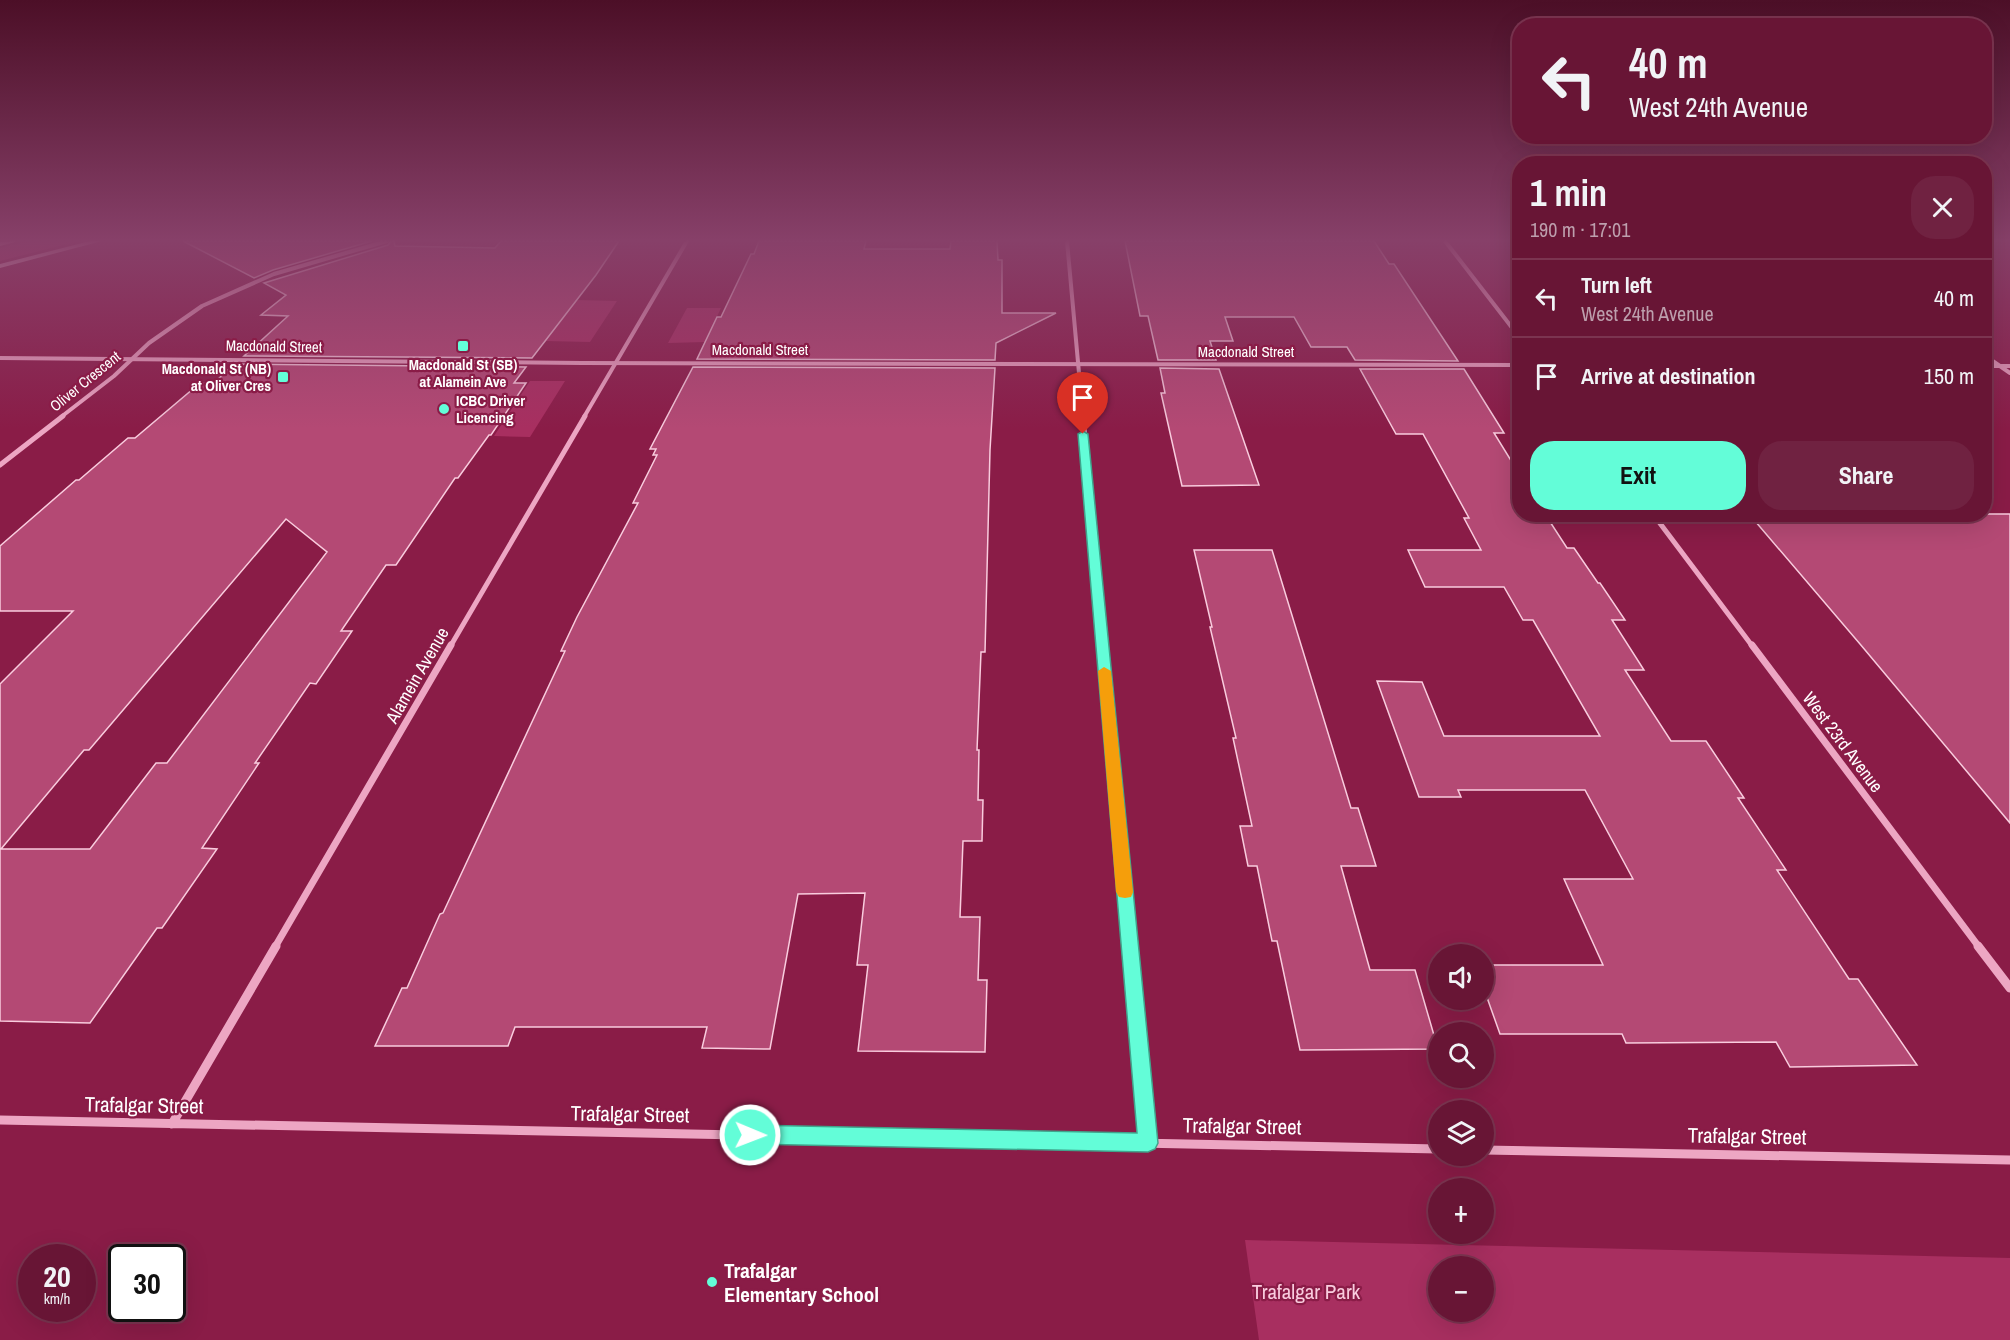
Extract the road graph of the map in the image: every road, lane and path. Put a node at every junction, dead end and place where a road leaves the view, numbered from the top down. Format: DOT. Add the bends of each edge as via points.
graph roads {
  1 [pos="207,304"];
  2 [pos="651,304"];
  3 [pos="1072,304"];
  4 [pos="1494,304"];
  5 [pos="1512,328"];
  6 [pos="0,358"];
  7 [pos="132,359"];
  8 [pos="1992,360"];
  9 [pos="617,363"];
  10 [pos="1077,364"];
  11 [pos="1512,365"];
  12 [pos="1992,366"];
  13 [pos="2000,366"];
  14 [pos="2010,366"];
  15 [pos="2010,373"];
  16 [pos="0,465"];
  17 [pos="1659,522"];
  18 [pos="2010,988"];
  19 [pos="0,1120"];
  20 [pos="172,1124"];
  21 [pos="1148,1143"];
  22 [pos="1428,1149"];
  23 [pos="1494,1150"];
  24 [pos="2010,1160"];
  1 -- 7 [label="street, Oliver Crescent"];
  2 -- 9 [label="street, Alamein Avenue"];
  3 -- 10 [label="street"];
  4 -- 5 [label="street"];
  6 -- 7 [label="street, Macdonald Street"];
  7 -- 9 [label="street, Macdonald Street"];
  7 -- 16 [label="street, Oliver Crescent"];
  8 -- 13 [label="street"];
  9 -- 10 [label="street, Macdonald Street"];
  9 -- 20 [label="street, Alamein Avenue"];
  10 -- 11 [label="street, Macdonald Street"];
  10 -- 21 [label="street"];
  12 -- 13 [label="street"];
  13 -- 14 [label="street"];
  13 -- 15 [label="street"];
  17 -- 18 [label="street, West 23rd Avenue"];
  19 -- 20 [label="street, Trafalgar Street"];
  20 -- 21 [label="street, Trafalgar Street"];
  21 -- 22 [label="street, Trafalgar Street"];
  23 -- 24 [label="street, Trafalgar Street"];
}
